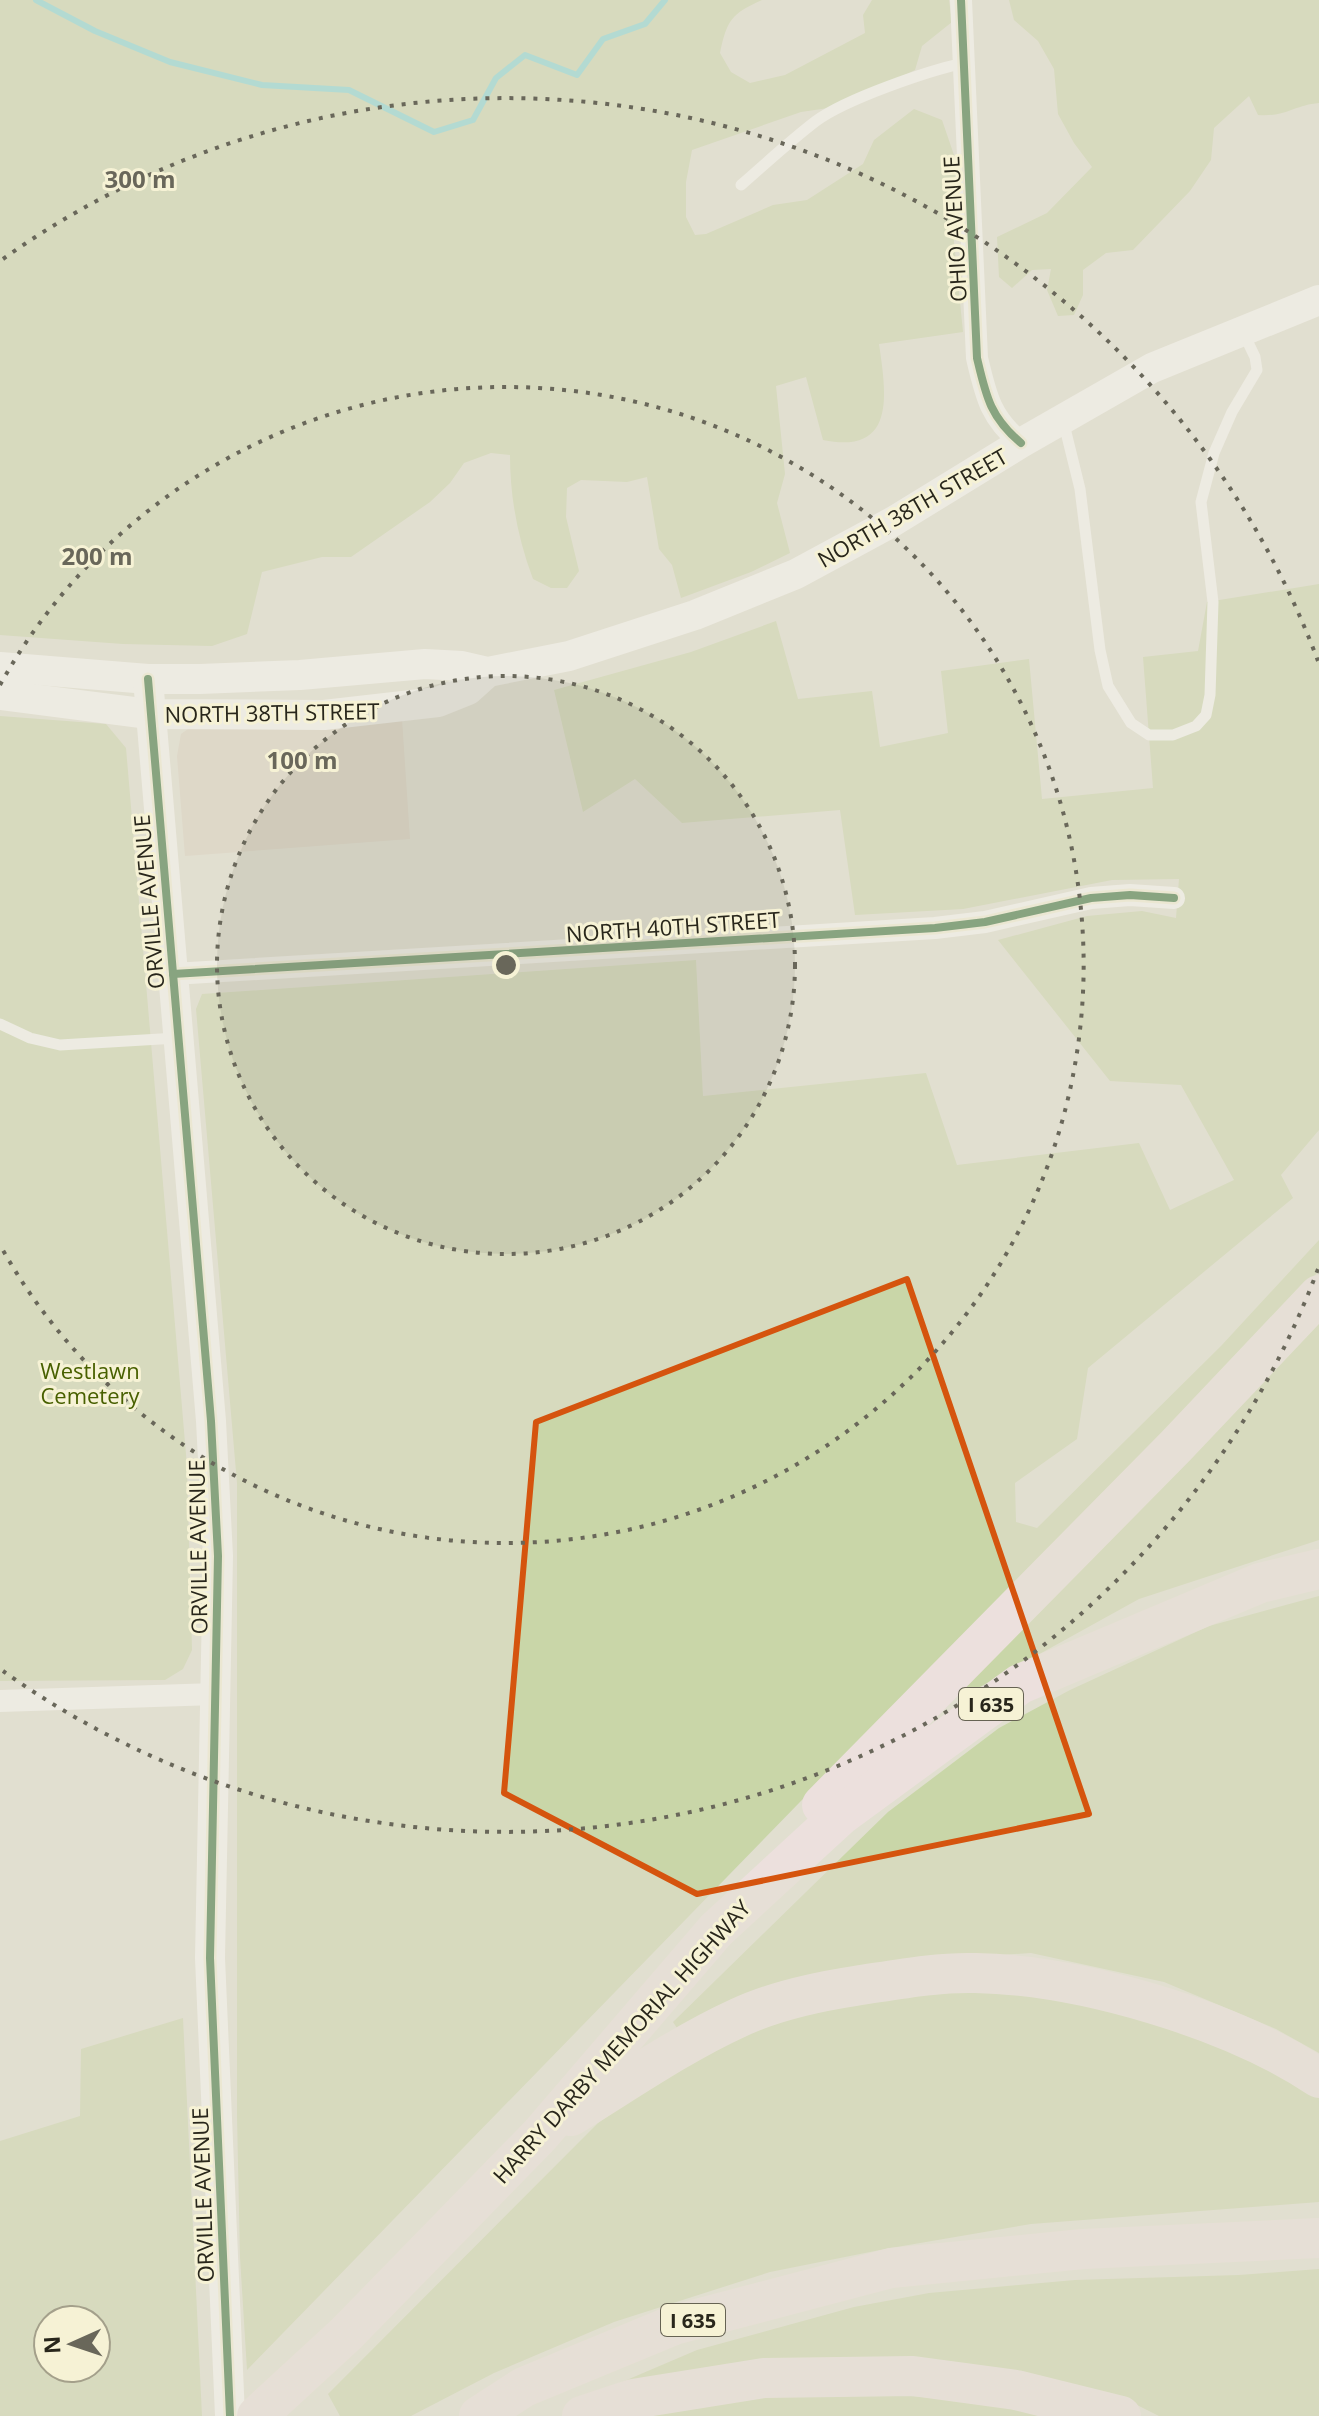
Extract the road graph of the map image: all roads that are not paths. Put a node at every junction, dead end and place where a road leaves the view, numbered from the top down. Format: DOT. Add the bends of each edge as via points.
graph roads {
  1 [pos="961,0"];
  2 [pos="964,63"];
  3 [pos="741,185"];
  4 [pos="1319,300"];
  5 [pos="1243,331"];
  6 [pos="1063,419"];
  7 [pos="1021,443"];
  8 [pos="0,667"];
  9 [pos="488,672"];
  10 [pos="148,679"];
  11 [pos="0,695"];
  12 [pos="149,714"];
  13 [pos="1174,898"];
  14 [pos="173,974"];
  15 [pos="0,1024"];
  16 [pos="177,1038"];
  17 [pos="1319,1295"];
  18 [pos="1319,1569"];
  19 [pos="216,1694"];
  20 [pos="0,1701"];
  21 [pos="716,1930"];
  22 [pos="1304,2068"];
  23 [pos="540,2135"];
  24 [pos="1319,2238"];
  25 [pos="230,2416"];
  26 [pos="257,2416"];
  27 [pos="479,2416"];
  28 [pos="582,2416"];
  29 [pos="1121,2416"];
  1 -- 2 [label="street, OHIO AVENUE"];
  2 -- 3 [label="lane" via="833,111"];
  2 -- 7 [label="street, OHIO AVENUE" via="977,358 987,401 1004,429"];
  4 -- 5 [label="main road, NORTH 38TH STREET"];
  5 -- 6 [label="main road, NORTH 38TH STREET" via="1152,368"];
  5 -- 6 [label="lane" via="1257,370 1214,453 1201,502 1213,602 1210,695 1206,715 1196,726 1173,735 1149,735 1131,723 1108,686 1080,489"];
  6 -- 7 [label="main road, NORTH 38TH STREET"];
  7 -- 9 [label="main road, NORTH 38TH STREET" via="796,574 642,633 569,656"];
  8 -- 10 [label="main road, NORTH 38TH STREET"];
  9 -- 10 [label="main road, NORTH 38TH STREET" via="425,664 300,675"];
  9 -- 12 [label="main road, NORTH 38TH STREET" via="468,690 438,702 389,710"];
  10 -- 12 [label="main road, ORVILLE AVENUE"];
  11 -- 12 [label="main road, NORTH 38TH STREET"];
  12 -- 14 [label="main road, ORVILLE AVENUE"];
  13 -- 14 [label="street, NORTH 40TH STREET" via="1091,898 935,928"];
  14 -- 16 [label="main road, ORVILLE AVENUE"];
  15 -- 16 [label="lane" via="60,1045"];
  16 -- 19 [label="main road, ORVILLE AVENUE" via="212,1436 218,1556"];
  17 -- 21 [label="highway" via="829,1797"];
  18 -- 21 [label="highway, HARRY DARBY MEMORIAL HIGHWAY / I 635" via="1260,1583 1020,1684 841,1815"];
  19 -- 20 [label="street"];
  19 -- 25 [label="main road, ORVILLE AVENUE" via="210,1958"];
  21 -- 23 [label="highway, HARRY DARBY MEMORIAL HIGHWAY / I 635"];
  22 -- 23 [label="highway" via="1169,2008 1061,1981 976,1973 922,1975 818,1992 739,2017"];
  23 -- 26 [label="highway, HARRY DARBY MEMORIAL HIGHWAY / I 635" via="346,2334"];
  24 -- 27 [label="highway, I 635" via="1083,2249 891,2268 674,2325 524,2387"];
  28 -- 29 [label="highway" via="633,2399 764,2378 900,2376 1016,2390"];
}
